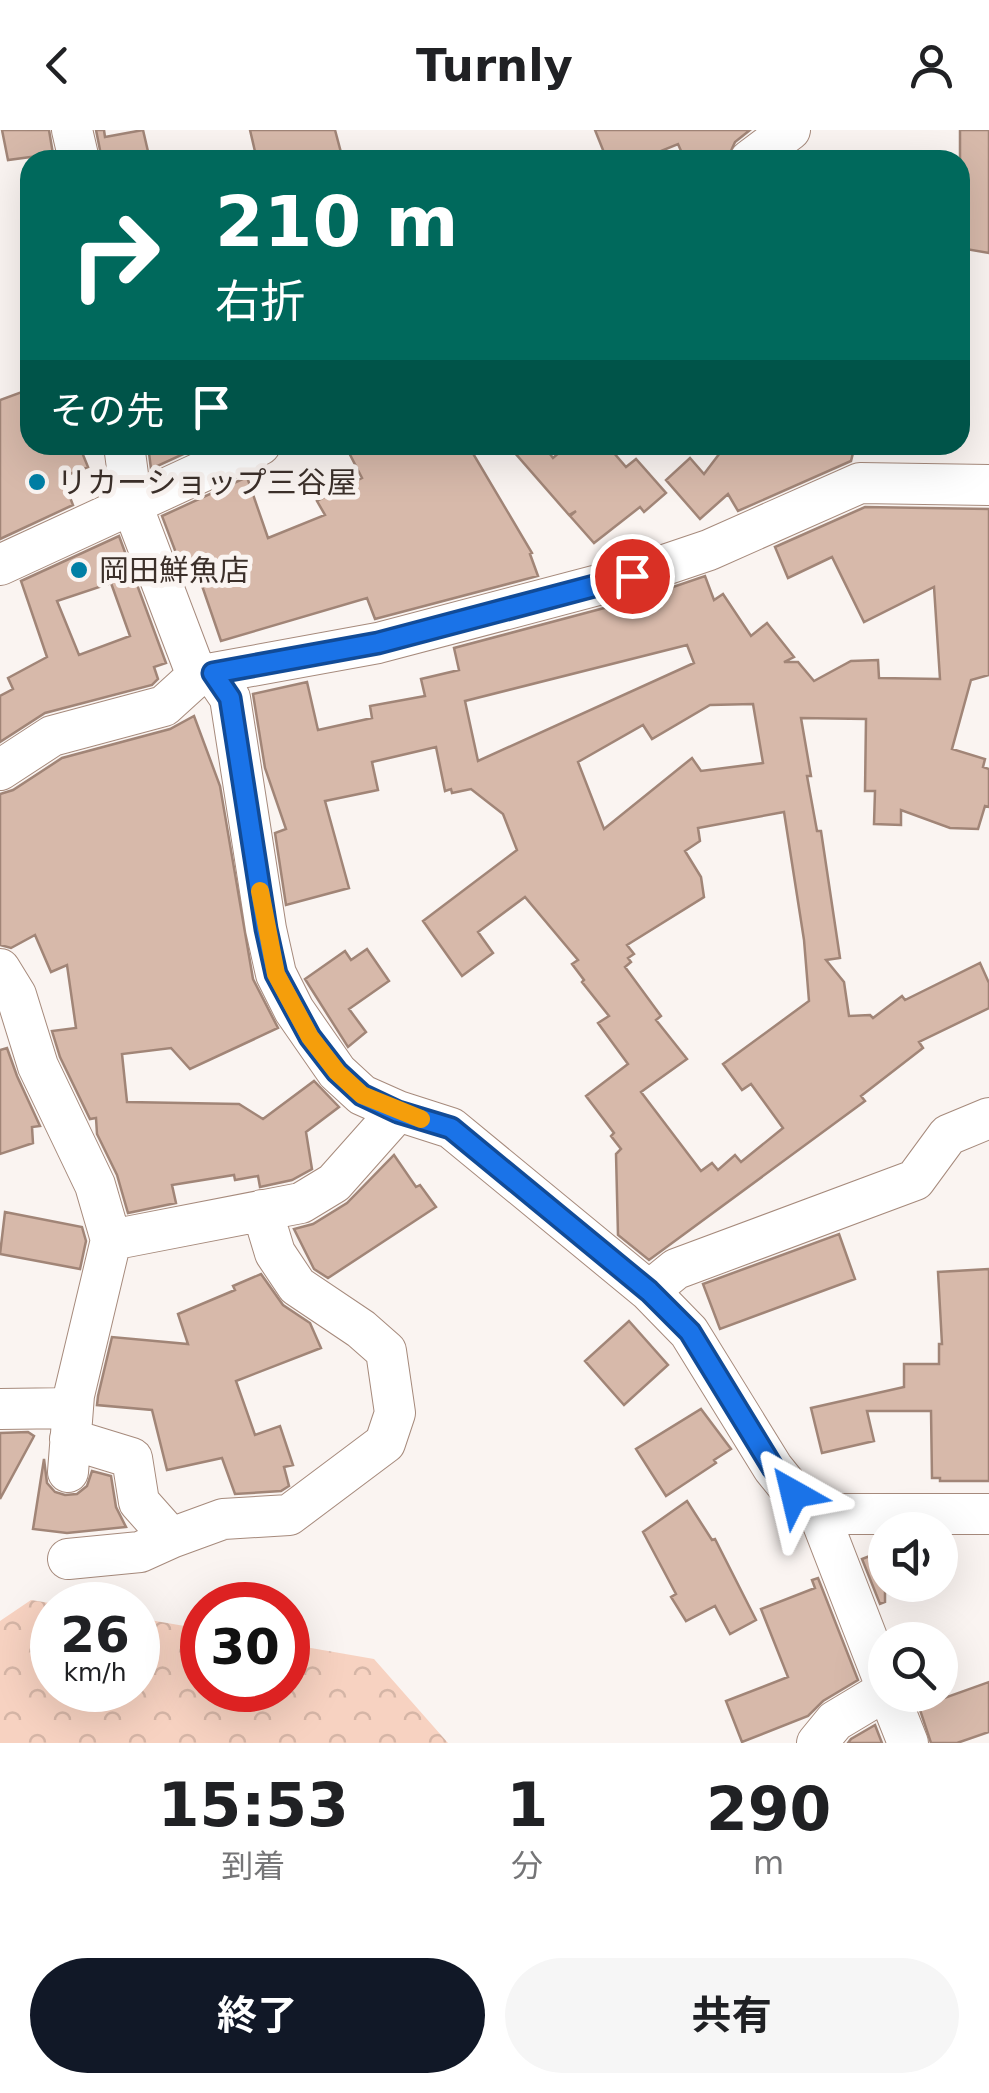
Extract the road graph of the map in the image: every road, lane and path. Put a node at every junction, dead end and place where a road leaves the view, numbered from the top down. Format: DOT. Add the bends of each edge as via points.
graph roads {
  1 [pos="790,130"];
  2 [pos="763,150"];
  3 [pos="125,455"];
  4 [pos="239,455"];
  5 [pos="989,485"];
  6 [pos="132,505"];
  7 [pos="0,565"];
  8 [pos="205,675"];
  9 [pos="0,770"];
  10 [pos="0,968"];
  11 [pos="398,1112"];
  12 [pos="989,1118"];
  13 [pos="262,1210"];
  14 [pos="110,1240"];
  15 [pos="649,1291"];
  16 [pos="0,1408"];
  17 [pos="70,1440"];
  18 [pos="819,1514"];
  19 [pos="989,1514"];
  20 [pos="171,1538"];
  21 [pos="68,1559"];
  22 [pos="868,1643"];
  23 [pos="868,1701"];
  24 [pos="895,1712"];
  25 [pos="817,1743"];
  26 [pos="908,1743"];
  1 -- 2 [label="street"];
  3 -- 6 [label="street"];
  4 -- 6 [label="street"];
  5 -- 8 [label="street" via="860,483 709,550 632,576 378,643"];
  6 -- 7 [label="street"];
  6 -- 8 [label="street"];
  8 -- 9 [label="street" via="164,706 52,736"];
  8 -- 11 [label="street" via="230,698 276,974 337,1072 362,1095"];
  10 -- 14 [label="street" via="96,1185"];
  11 -- 13 [label="street" via="334,1183 301,1203"];
  11 -- 15 [label="street" via="451,1128"];
  12 -- 15 [label="street" via="948,1135 916,1180 676,1269"];
  13 -- 14 [label="street"];
  13 -- 20 [label="street" via="275,1254 297,1286 386,1351 395,1413 385,1443 289,1515 224,1519"];
  14 -- 17 [label="street"];
  15 -- 18 [label="street" via="690,1332 773,1468"];
  16 -- 17 [label="street"];
  17 -- 20 [label="street" via="132,1458 139,1502"];
  18 -- 19 [label="street"];
  18 -- 22 [label="street"];
  20 -- 21 [label="street" via="140,1552"];
  23 -- 25 [label="street"];
  24 -- 26 [label="street"];
}
